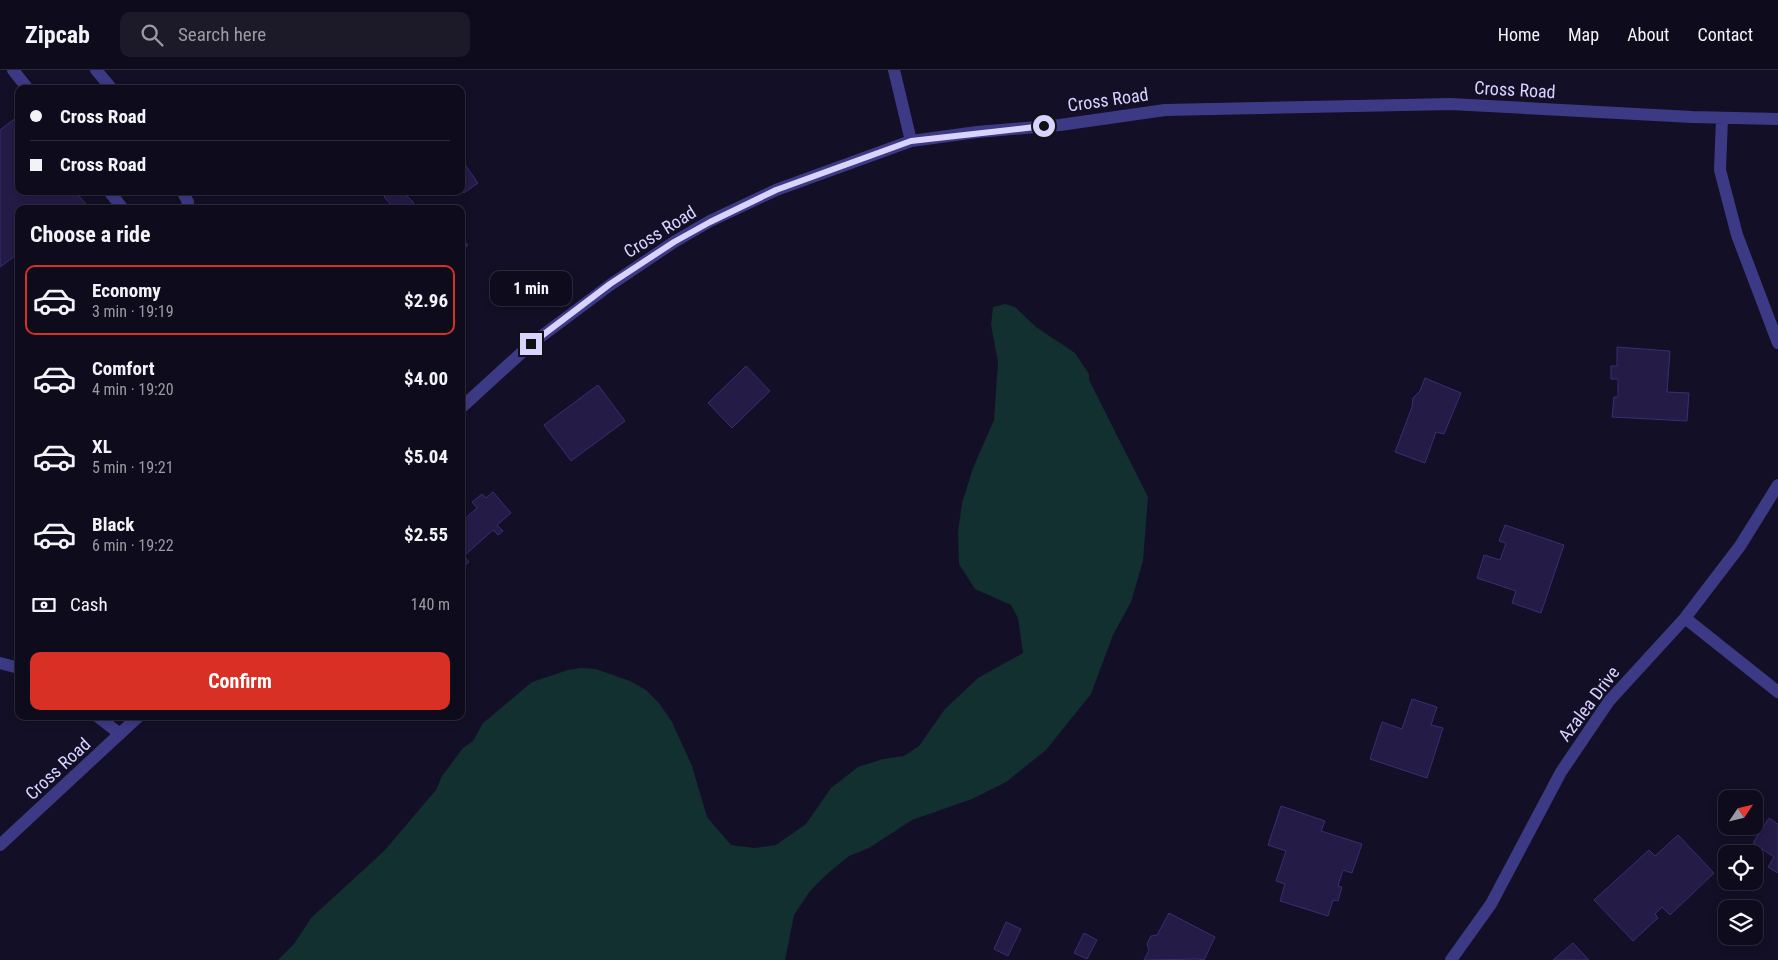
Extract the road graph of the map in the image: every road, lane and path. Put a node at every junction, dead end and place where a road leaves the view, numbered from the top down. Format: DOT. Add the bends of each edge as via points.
graph roads {
  1 [pos="13,70"];
  2 [pos="96,70"];
  3 [pos="894,70"];
  4 [pos="25,85"];
  5 [pos="109,85"];
  6 [pos="1722,118"];
  7 [pos="1778,119"];
  8 [pos="911,141"];
  9 [pos="112,195"];
  10 [pos="120,205"];
  11 [pos="1778,342"];
  12 [pos="465,404"];
  13 [pos="1778,485"];
  14 [pos="1685,618"];
  15 [pos="0,663"];
  16 [pos="15,667"];
  17 [pos="1778,692"];
  18 [pos="102,720"];
  19 [pos="135,720"];
  20 [pos="120,734"];
  21 [pos="0,846"];
  22 [pos="1451,960"];
  1 -- 4 [label="street"];
  2 -- 5 [label="street"];
  3 -- 8 [label="street"];
  6 -- 7 [label="street, Cross Road"];
  6 -- 8 [label="street, Cross Road" via="1451,104 1165,110"];
  6 -- 11 [label="street" via="1720,170 1736,235"];
  8 -- 12 [label="street, Cross Road" via="776,190 674,242 610,284 531,344"];
  9 -- 10 [label="street"];
  13 -- 14 [label="street, Azalea Drive" via="1740,546"];
  14 -- 17 [label="street"];
  14 -- 22 [label="street, Azalea Drive" via="1609,701 1561,772 1491,904"];
  15 -- 16 [label="street"];
  18 -- 20 [label="street"];
  19 -- 20 [label="street, Cross Road"];
  20 -- 21 [label="street, Cross Road"];
}
